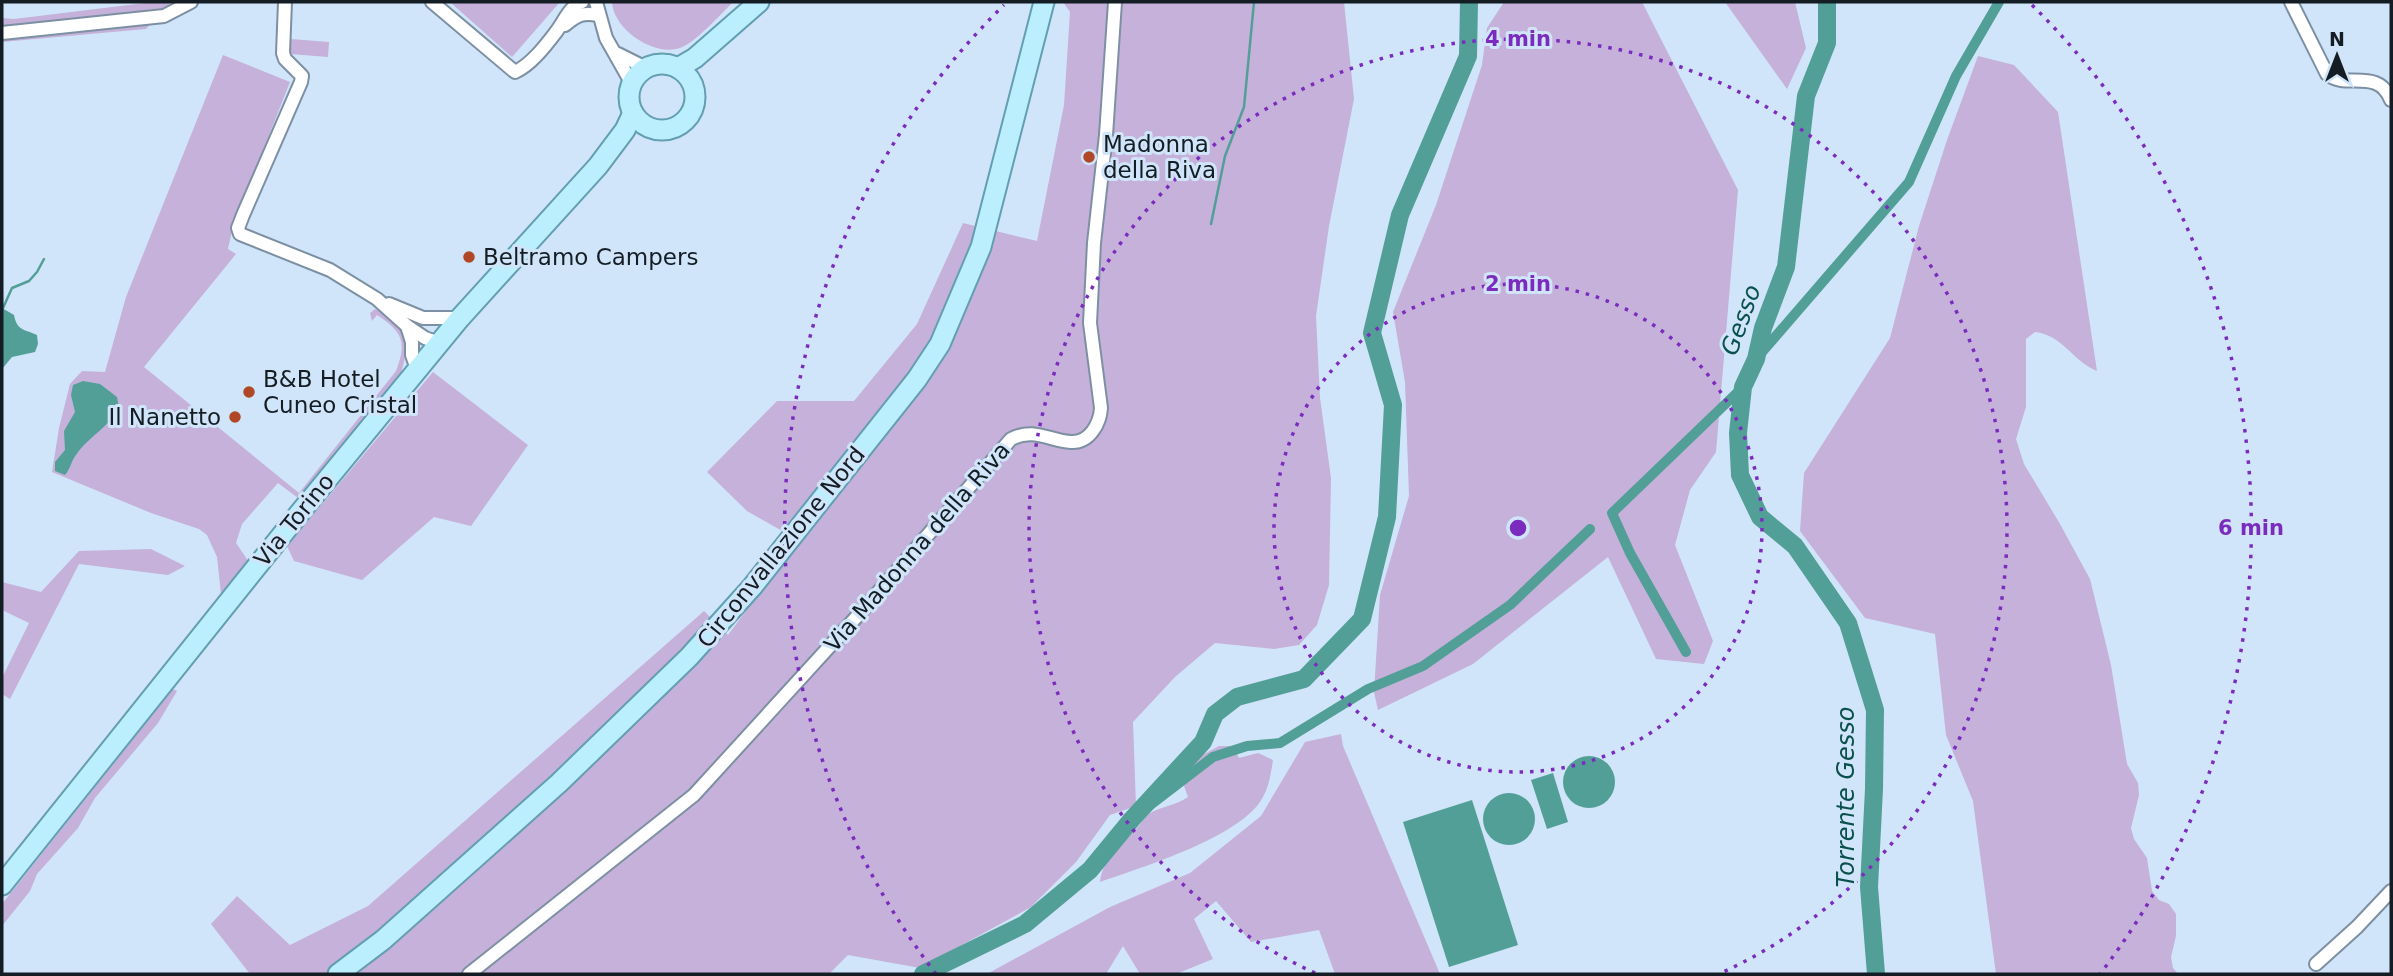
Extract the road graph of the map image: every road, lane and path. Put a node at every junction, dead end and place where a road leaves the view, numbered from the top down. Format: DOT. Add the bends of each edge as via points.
graph roads {
  1 [pos="191,2"];
  2 [pos="285,2"];
  3 [pos="432,2"];
  4 [pos="596,2"];
  5 [pos="758,2"];
  6 [pos="1044,2"];
  7 [pos="1115,2"];
  8 [pos="2291,2"];
  9 [pos="577,3"];
  10 [pos="598,15"];
  11 [pos="556,31"];
  12 [pos="2,33"];
  13 [pos="617,53"];
  14 [pos="646,68"];
  15 [pos="684,74"];
  16 [pos="632,84"];
  17 [pos="2391,100"];
  18 [pos="640,120"];
  19 [pos="377,299"];
  20 [pos="423,318"];
  21 [pos="460,318"];
  22 [pos="407,326"];
  23 [pos="439,343"];
  24 [pos="417,369"];
  25 [pos="2,885"];
  26 [pos="2391,891"];
  27 [pos="2316,964"];
  28 [pos="338,974"];
  29 [pos="469,974"];
  1 -- 12 [label="street" via="164,16"];
  2 -- 19 [label="street" via="283,53 302,76 301,82 238,228 240,234 330,270"];
  3 -- 11 [label="street" via="515,72 524,68"];
  4 -- 10 [label="street"];
  5 -- 15 [label="main road" via="695,58"];
  6 -- 28 [label="main road, Circonvallazione Nord" via="981,247 940,344 917,379 752,587 690,657 559,783 383,940"];
  7 -- 29 [label="street, Via Madonna della Riva" via="1090,323 1101,408 1096,429 1071,442 1045,435 1011,439 694,795"];
  8 -- 17 [label="street" via="2327,75 2378,84"];
  9 -- 11 [label="street"];
  10 -- 11 [label="street" via="577,15"];
  10 -- 13 [label="street"];
  13 -- 14 [label="street"];
  13 -- 16 [label="street"];
  14 -- 15 [label="main road" via="659,64"];
  14 -- 16 [label="main road"];
  15 -- 18 [label="main road" via="695,101 685,122 663,131"];
  16 -- 18 [label="main road" via="629,99"];
  18 -- 21 [label="main road, Via Torino" via="625,130"];
  19 -- 20 [label="street"];
  19 -- 22 [label="street"];
  20 -- 21 [label="street"];
  20 -- 23 [label="street"];
  21 -- 23 [label="main road, Via Torino"];
  22 -- 23 [label="street"];
  22 -- 24 [label="street"];
  23 -- 24 [label="main road, Via Torino"];
  24 -- 25 [label="main road, Via Torino"];
  26 -- 27 [label="street"];
}
